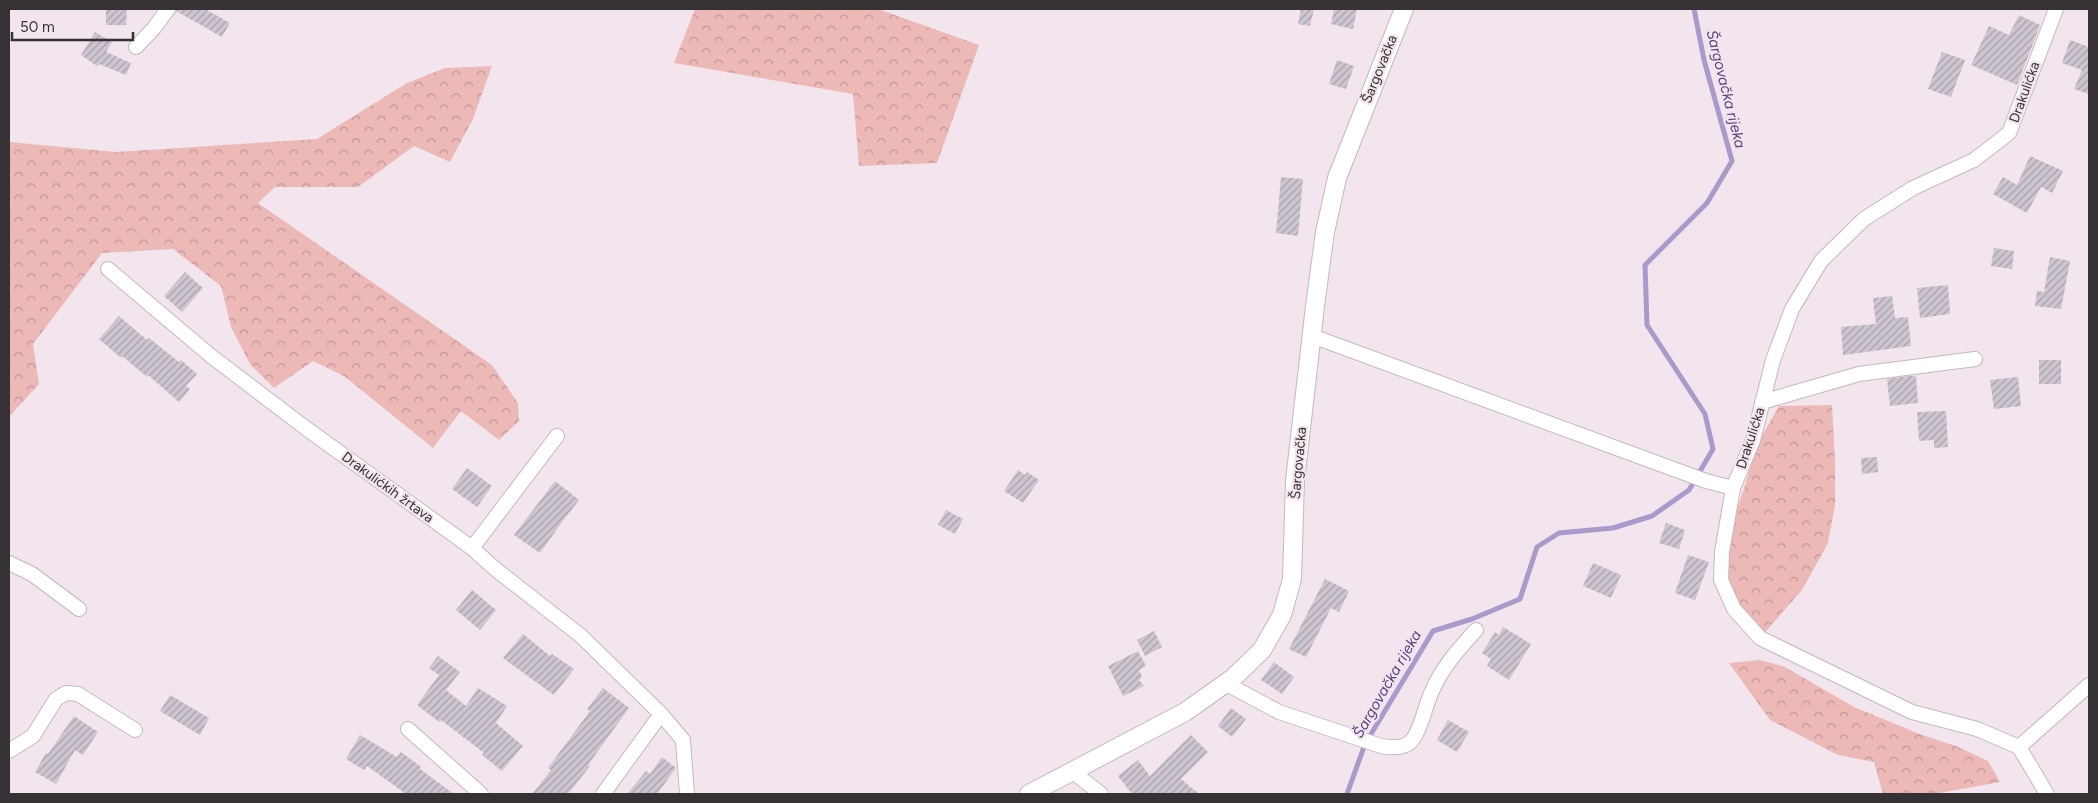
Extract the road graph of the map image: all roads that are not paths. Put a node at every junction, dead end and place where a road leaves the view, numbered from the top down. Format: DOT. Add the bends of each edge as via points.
graph roads {
  1 [pos="168,9"];
  2 [pos="1404,9"];
  3 [pos="2056,9"];
  4 [pos="136,48"];
  5 [pos="108,269"];
  6 [pos="1312,336"];
  7 [pos="1975,359"];
  8 [pos="1762,402"];
  9 [pos="557,436"];
  10 [pos="1733,488"];
  11 [pos="472,548"];
  12 [pos="9,563"];
  13 [pos="80,609"];
  14 [pos="1476,630"];
  15 [pos="1226,683"];
  16 [pos="2089,685"];
  17 [pos="661,714"];
  18 [pos="408,729"];
  19 [pos="135,730"];
  20 [pos="2019,748"];
  21 [pos="9,750"];
  22 [pos="1072,771"];
  23 [pos="481,794"];
  24 [pos="603,794"];
  25 [pos="687,794"];
  26 [pos="1029,794"];
  27 [pos="1100,794"];
  28 [pos="2047,794"];
  1 -- 4 [label="street"];
  2 -- 6 [label="street, Šargovačka" via="1337,178 1325,232"];
  3 -- 8 [label="street, Drakulićka" via="2009,133 1974,160 1913,188 1864,219 1820,262 1792,309"];
  5 -- 11 [label="street, Drakulićkih žrtava" via="211,356"];
  6 -- 10 [label="street" via="1706,481"];
  6 -- 15 [label="street, Šargovačka" via="1295,481 1292,579 1282,615 1262,650"];
  7 -- 8 [label="street" via="1859,374"];
  8 -- 10 [label="street, Drakulićka" via="1753,440"];
  9 -- 11 [label="street"];
  10 -- 20 [label="street, Drakulićka" via="1722,552 1721,580 1734,609 1760,638 1912,712 1977,728"];
  11 -- 17 [label="street, Drakulićkih žrtava" via="581,636"];
  12 -- 13 [label="street" via="32,574"];
  14 -- 15 [label="street" via="1445,667 1413,739 1406,746 1382,746 1279,712"];
  15 -- 22 [label="street, Šargovačka" via="1185,712"];
  16 -- 20 [label="street"];
  17 -- 24 [label="street"];
  17 -- 25 [label="street, Drakulićkih žrtava" via="684,740"];
  18 -- 23 [label="street"];
  19 -- 21 [label="street" via="78,694 66,694 56,699 33,736"];
  20 -- 28 [label="street"];
  22 -- 26 [label="street, Šargovačka"];
  22 -- 27 [label="street"];
}
